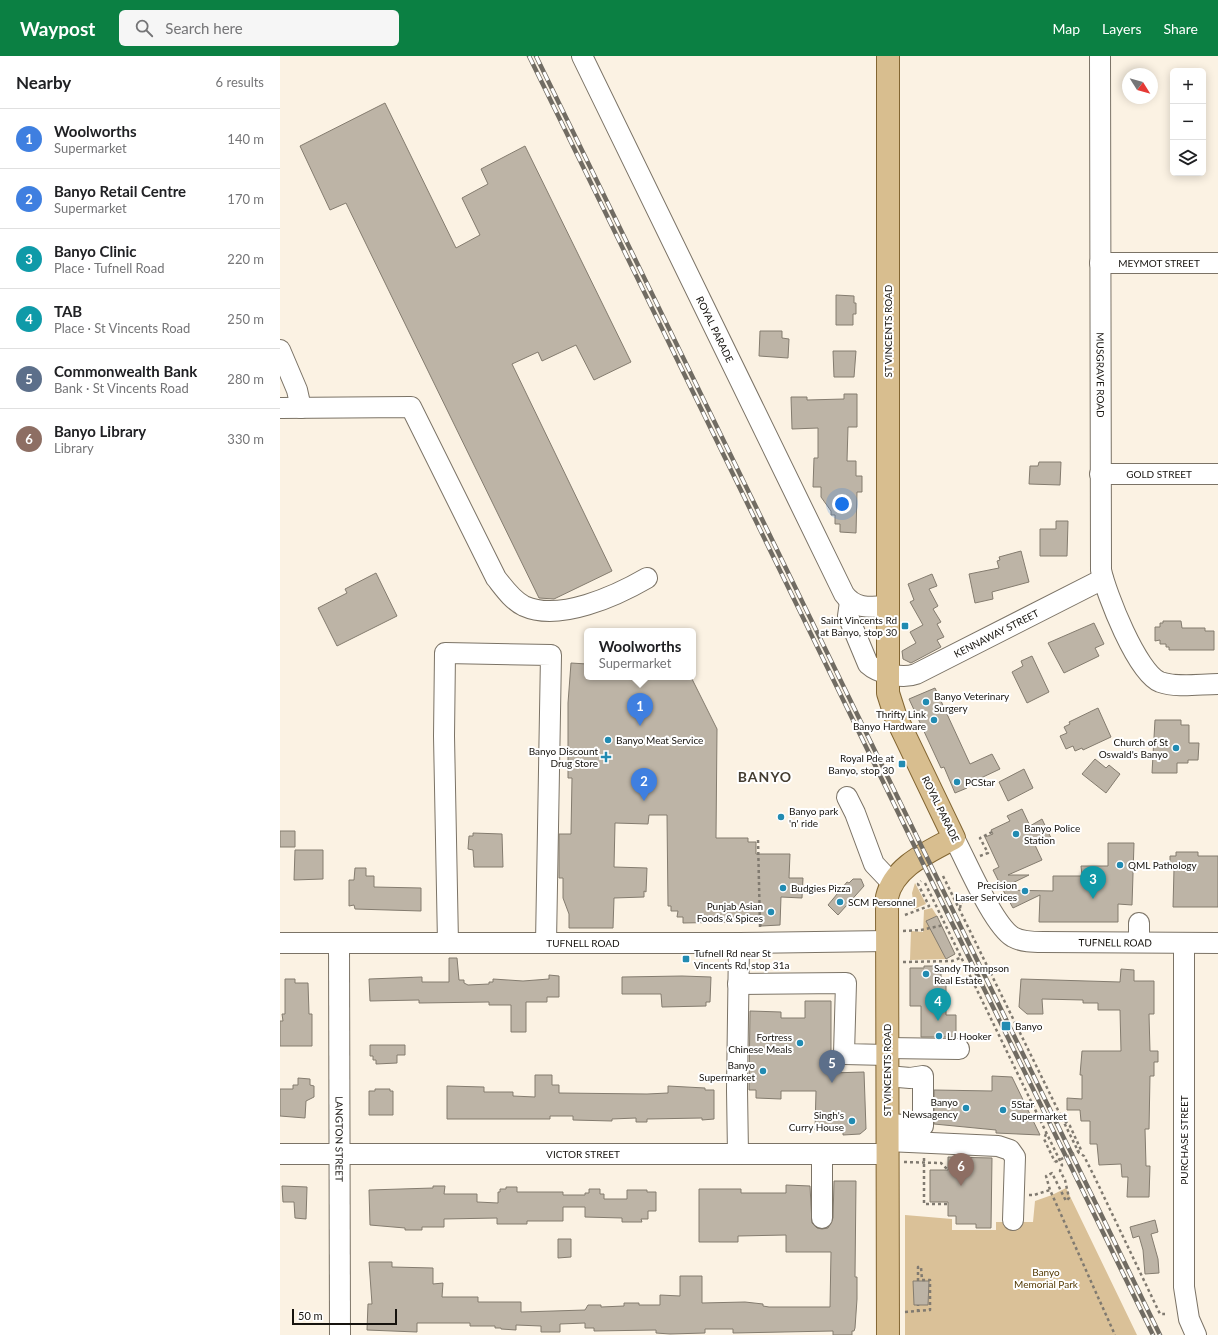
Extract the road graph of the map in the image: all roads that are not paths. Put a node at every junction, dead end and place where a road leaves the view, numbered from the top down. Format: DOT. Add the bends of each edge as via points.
graph roads {
  1 [pos="582,56"];
  2 [pos="888,56"];
  3 [pos="1100,56"];
  4 [pos="1100,263"];
  5 [pos="1218,263"];
  6 [pos="280,350"];
  7 [pos="280,408"];
  8 [pos="302,408"];
  9 [pos="1100,474"];
  10 [pos="1218,474"];
  11 [pos="647,578"];
  12 [pos="1103,579"];
  13 [pos="850,602"];
  14 [pos="889,606"];
  15 [pos="887,673"];
  16 [pos="1218,684"];
  17 [pos="847,797"];
  18 [pos="954,838"];
  19 [pos="892,883"];
  20 [pos="895,936"];
  21 [pos="1013,937"];
  22 [pos="280,943"];
  23 [pos="339,943"];
  24 [pos="448,943"];
  25 [pos="546,943"];
  26 [pos="739,943"];
  27 [pos="1184,943"];
  28 [pos="1218,943"];
  29 [pos="738,984"];
  30 [pos="959,1049"];
  31 [pos="887,1059"];
  32 [pos="891,1145"];
  33 [pos="280,1154"];
  34 [pos="340,1154"];
  35 [pos="738,1154"];
  36 [pos="822,1154"];
  37 [pos="822,1218"];
  38 [pos="1013,1220"];
  39 [pos="340,1335"];
  40 [pos="888,1335"];
  41 [pos="1196,1335"];
  1 -- 13 [label="street, ROYAL PARADE" via="840,587"];
  2 -- 14 [label="main road, ST VINCENTS ROAD"];
  3 -- 4 [label="street, MUSGRAVE ROAD"];
  4 -- 5 [label="street, MEYMOT STREET"];
  4 -- 9 [label="street, MUSGRAVE ROAD"];
  6 -- 8 [label="street"];
  7 -- 8 [label="street"];
  8 -- 11 [label="street" via="411,407 496,578 510,596 524,606 543,610 581,605 619,593"];
  9 -- 10 [label="street, GOLD STREET"];
  9 -- 12 [label="street, MUSGRAVE ROAD" via="1100,549"];
  12 -- 15 [label="street, KENNAWAY STREET" via="916,674 908,676"];
  12 -- 16 [label="street, MUSGRAVE ROAD" via="1138,660 1154,679 1167,684"];
  13 -- 14 [label="street" via="861,607"];
  13 -- 15 [label="street" via="848,616 867,662"];
  14 -- 15 [label="main road, ROYAL PARADE"];
  15 -- 18 [label="main road, ROYAL PARADE" via="892,708"];
  17 -- 19 [label="street" via="854,831 874,864"];
  18 -- 19 [label="main road, ST VINCENTS ROAD" via="904,869"];
  18 -- 21 [label="street, ROYAL PARADE" via="995,915 1004,930"];
  19 -- 20 [label="main road, ST VINCENTS ROAD" via="887,897"];
  20 -- 26 [label="street, TUFNELL ROAD"];
  20 -- 31 [label="main road, ST VINCENTS ROAD"];
  21 -- 27 [label="street, TUFNELL ROAD" via="1043,942 1139,933"];
  22 -- 23 [label="street, TUFNELL ROAD"];
  23 -- 24 [label="street, TUFNELL ROAD"];
  23 -- 34 [label="street, LANGTON STREET"];
  24 -- 25 [label="street, TUFNELL ROAD"];
  24 -- 25 [label="street" via="445,653 551,655"];
  25 -- 26 [label="street, TUFNELL ROAD"];
  26 -- 29 [label="street"];
  27 -- 28 [label="street, TUFNELL ROAD"];
  27 -- 41 [label="street, PURCHASE STREET" via="1184,1287 1189,1319"];
  29 -- 31 [label="street" via="846,983 844,1054"];
  29 -- 35 [label="street"];
  30 -- 31 [label="street"];
  31 -- 32 [label="main road, ST VINCENTS ROAD"];
  31 -- 32 [label="street" via="910,1078 923,1076 922,1126"];
  32 -- 36 [label="street, VICTOR STREET"];
  32 -- 38 [label="street" via="998,1146 1010,1150 1016,1157"];
  32 -- 40 [label="main road, ST VINCENTS ROAD"];
  33 -- 34 [label="street, VICTOR STREET"];
  34 -- 35 [label="street, VICTOR STREET"];
  34 -- 39 [label="street, LANGTON STREET"];
  35 -- 36 [label="street, VICTOR STREET"];
  36 -- 37 [label="street"];
}
